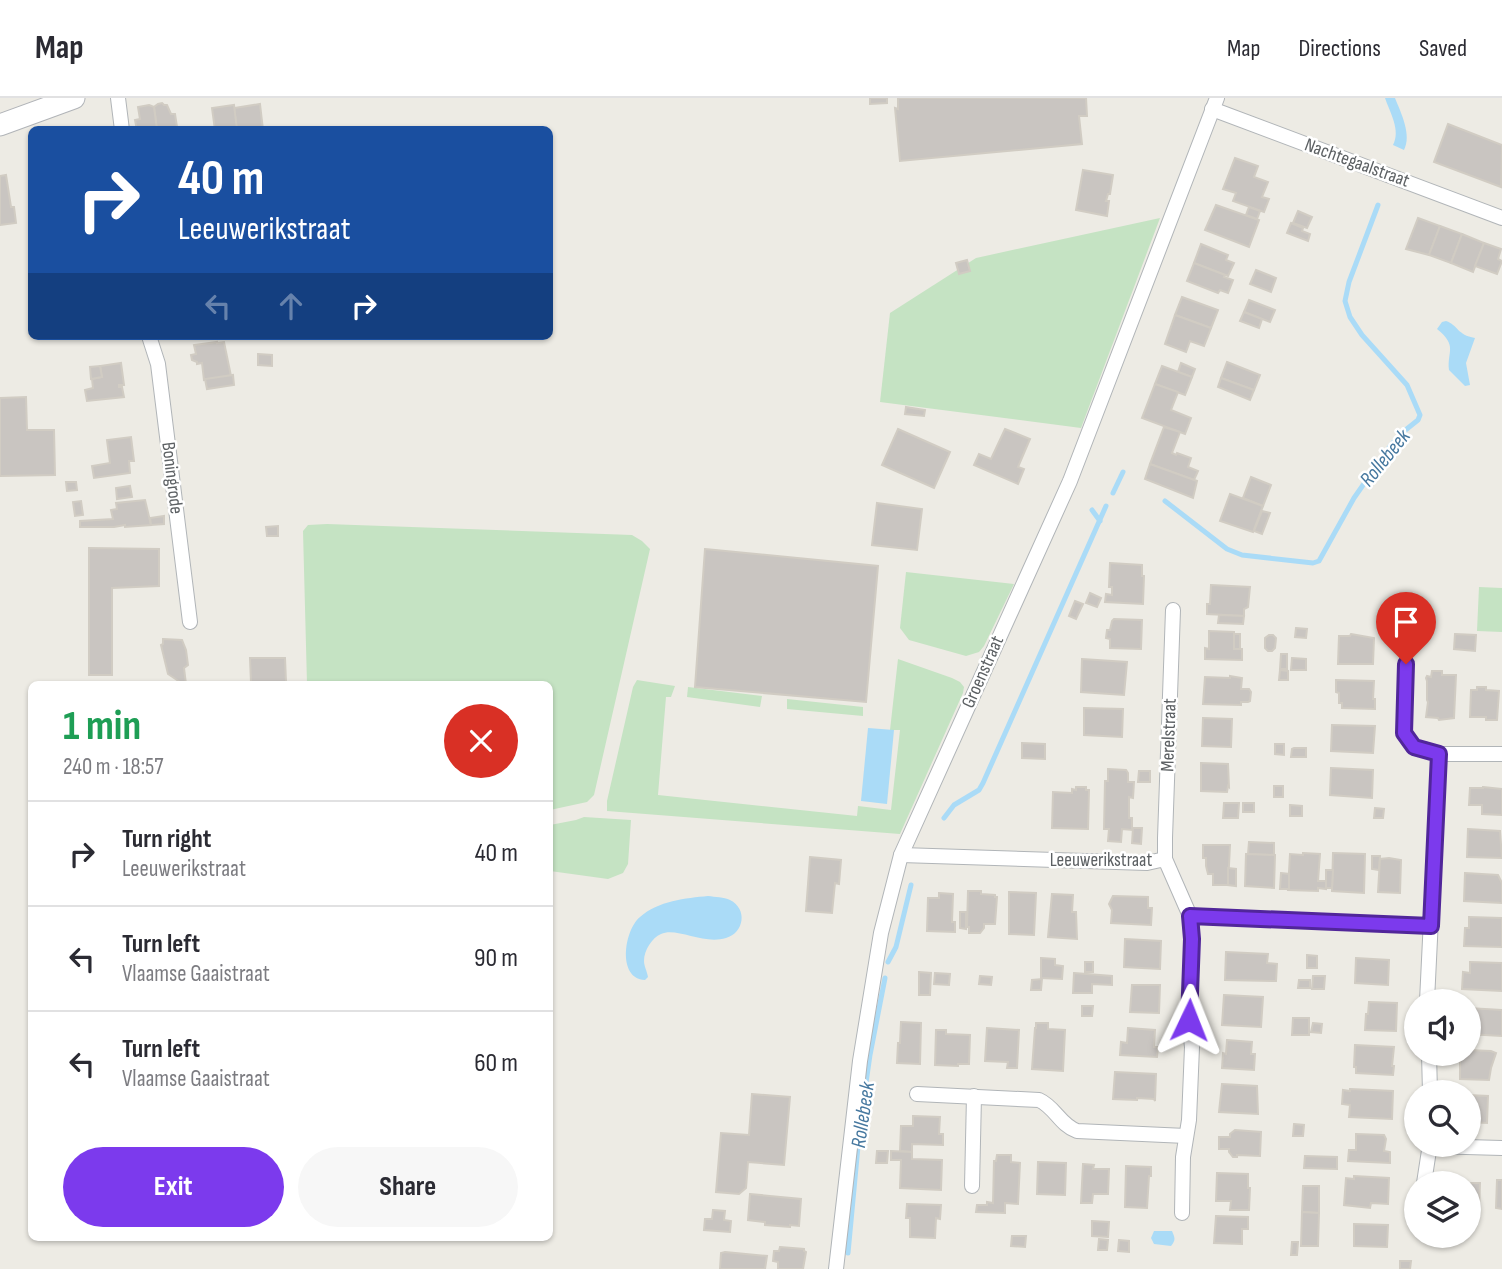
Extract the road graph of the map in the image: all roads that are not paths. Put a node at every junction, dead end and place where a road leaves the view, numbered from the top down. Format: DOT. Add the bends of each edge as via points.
graph roads {
  1 [pos="74,98"];
  2 [pos="118,98"];
  3 [pos="1215,104"];
  4 [pos="0,125"];
  5 [pos="122,126"];
  6 [pos="1502,218"];
  7 [pos="150,340"];
  8 [pos="1174,610"];
  9 [pos="190,622"];
  10 [pos="1406,664"];
  11 [pos="1439,754"];
  12 [pos="1502,754"];
  13 [pos="901,855"];
  14 [pos="1166,859"];
  15 [pos="1190,916"];
  16 [pos="1431,926"];
  17 [pos="1428,989"];
  18 [pos="917,1094"];
  19 [pos="974,1097"];
  20 [pos="1186,1136"];
  21 [pos="1481,1147"];
  22 [pos="1502,1148"];
  23 [pos="972,1186"];
  24 [pos="1182,1213"];
  25 [pos="836,1269"];
  1 -- 4 [label="street"];
  2 -- 5 [label="street"];
  3 -- 6 [label="street, Nachtegaalstraat"];
  3 -- 13 [label="street, Groenstraat" via="1070,481"];
  7 -- 9 [label="street, Boningrode" via="158,364"];
  8 -- 14 [label="street, Merelstraat"];
  10 -- 11 [label="street" via="1404,733 1414,747"];
  11 -- 12 [label="street"];
  11 -- 16 [label="street"];
  13 -- 14 [label="street, Leeuwerikstraat" via="1147,863"];
  13 -- 25 [label="street, Groenstraat" via="881,933 860,1060"];
  14 -- 15 [label="street, Leeuwerikstraat"];
  15 -- 16 [label="street"];
  15 -- 20 [label="street" via="1192,1047"];
  16 -- 17 [label="street"];
  18 -- 19 [label="street"];
  19 -- 20 [label="street" via="1039,1100 1077,1131"];
  19 -- 23 [label="street"];
  20 -- 24 [label="street"];
  21 -- 22 [label="street"];
}
